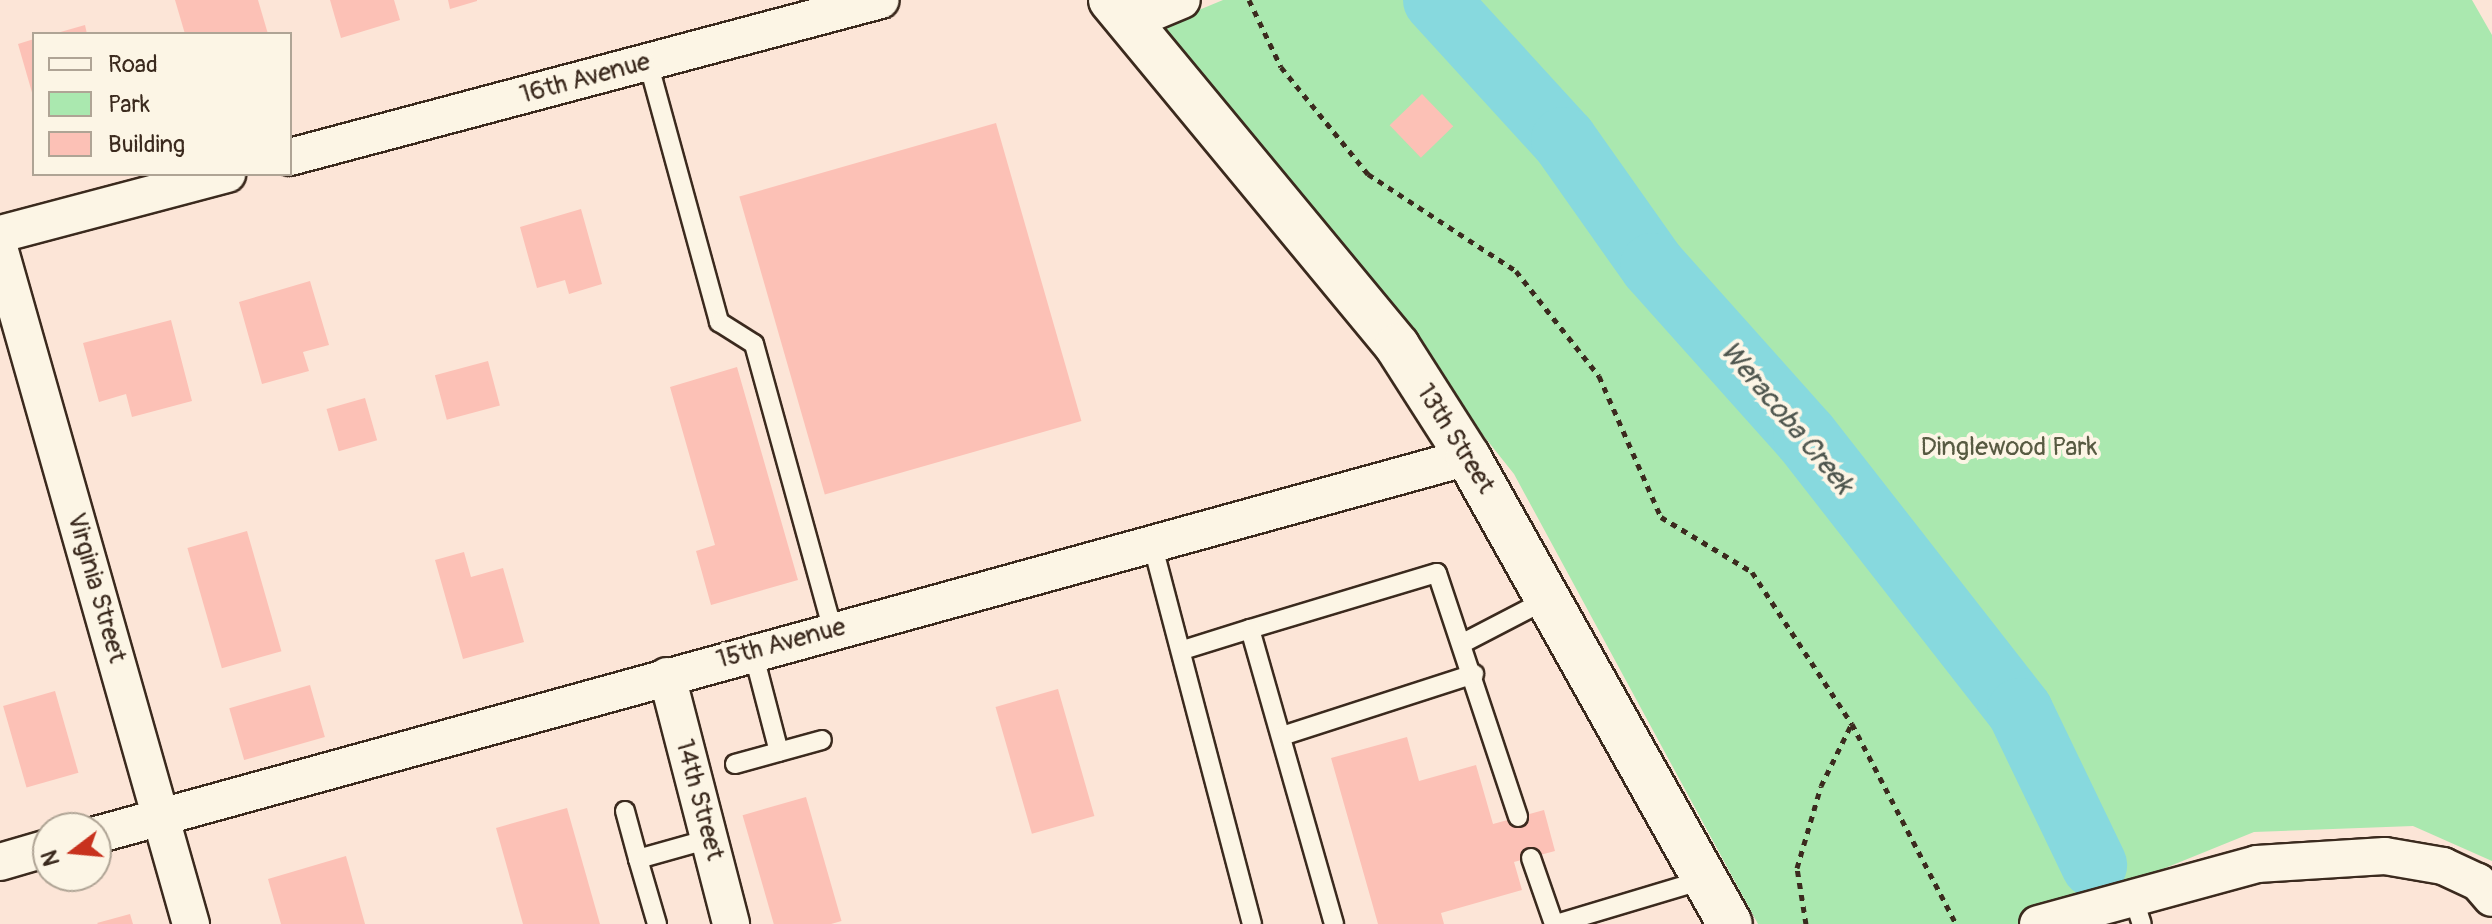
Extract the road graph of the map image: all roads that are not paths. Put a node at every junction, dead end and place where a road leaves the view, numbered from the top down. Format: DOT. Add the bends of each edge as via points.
graph roads {
  1 [pos="881,0"];
  2 [pos="1182,0"];
  3 [pos="1120,11"];
  4 [pos="648,62"];
  5 [pos="292,156"];
  6 [pos="219,176"];
  7 [pos="0,234"];
  8 [pos="0,251"];
  9 [pos="1468,457"];
  10 [pos="1152,543"];
  11 [pos="1548,599"];
  12 [pos="1250,629"];
  13 [pos="833,630"];
  14 [pos="1463,643"];
  15 [pos="1183,650"];
  16 [pos="753,652"];
  17 [pos="1474,674"];
  18 [pos="667,676"];
  19 [pos="1282,736"];
  20 [pos="822,740"];
  21 [pos="779,752"];
  22 [pos="735,764"];
  23 [pos="625,811"];
  24 [pos="161,816"];
  25 [pos="1518,817"];
  26 [pos="112,830"];
  27 [pos="709,839"];
  28 [pos="32,853"];
  29 [pos="1531,858"];
  30 [pos="638,859"];
  31 [pos="0,862"];
  32 [pos="1703,880"];
  33 [pos="2492,898"];
  34 [pos="2137,910"];
  35 [pos="191,924"];
  36 [pos="657,924"];
  37 [pos="731,924"];
  38 [pos="1252,924"];
  39 [pos="1334,924"];
  40 [pos="1555,924"];
  41 [pos="1730,924"];
  42 [pos="2038,924"];
  1 -- 4 [label="street, 16th Avenue"];
  2 -- 3 [label="street"];
  3 -- 9 [label="main road, 13th Street" via="1397,346"];
  4 -- 5 [label="street, 16th Avenue"];
  4 -- 13 [label="lane" via="719,322 754,344"];
  6 -- 7 [label="street"];
  8 -- 24 [label="street, Virginia Street"];
  9 -- 10 [label="street, 15th Avenue"];
  9 -- 11 [label="main road, 13th Street"];
  10 -- 13 [label="street, 15th Avenue"];
  10 -- 15 [label="lane"];
  11 -- 14 [label="lane"];
  11 -- 32 [label="main road, 13th Street"];
  12 -- 14 [label="lane" via="1437,573"];
  12 -- 15 [label="lane"];
  12 -- 19 [label="lane"];
  13 -- 16 [label="street, 15th Avenue"];
  14 -- 17 [label="lane"];
  15 -- 38 [label="lane"];
  16 -- 18 [label="street, 15th Avenue"];
  16 -- 21 [label="lane"];
  17 -- 19 [label="lane"];
  17 -- 25 [label="lane"];
  18 -- 24 [label="street, 15th Avenue"];
  18 -- 27 [label="street, 14th Street"];
  19 -- 39 [label="lane"];
  20 -- 21 [label="lane"];
  21 -- 22 [label="lane"];
  23 -- 30 [label="lane"];
  24 -- 26 [label="street, 15th Avenue"];
  24 -- 35 [label="street, Virginia Street"];
  27 -- 30 [label="lane"];
  27 -- 37 [label="street, 14th Street"];
  28 -- 31 [label="street"];
  29 -- 40 [label="lane"];
  30 -- 36 [label="lane"];
  32 -- 40 [label="lane"];
  32 -- 41 [label="main road, 13th Street"];
  33 -- 34 [label="street" via="2443,866 2385,856 2257,864"];
  34 -- 42 [label="street"];
}
